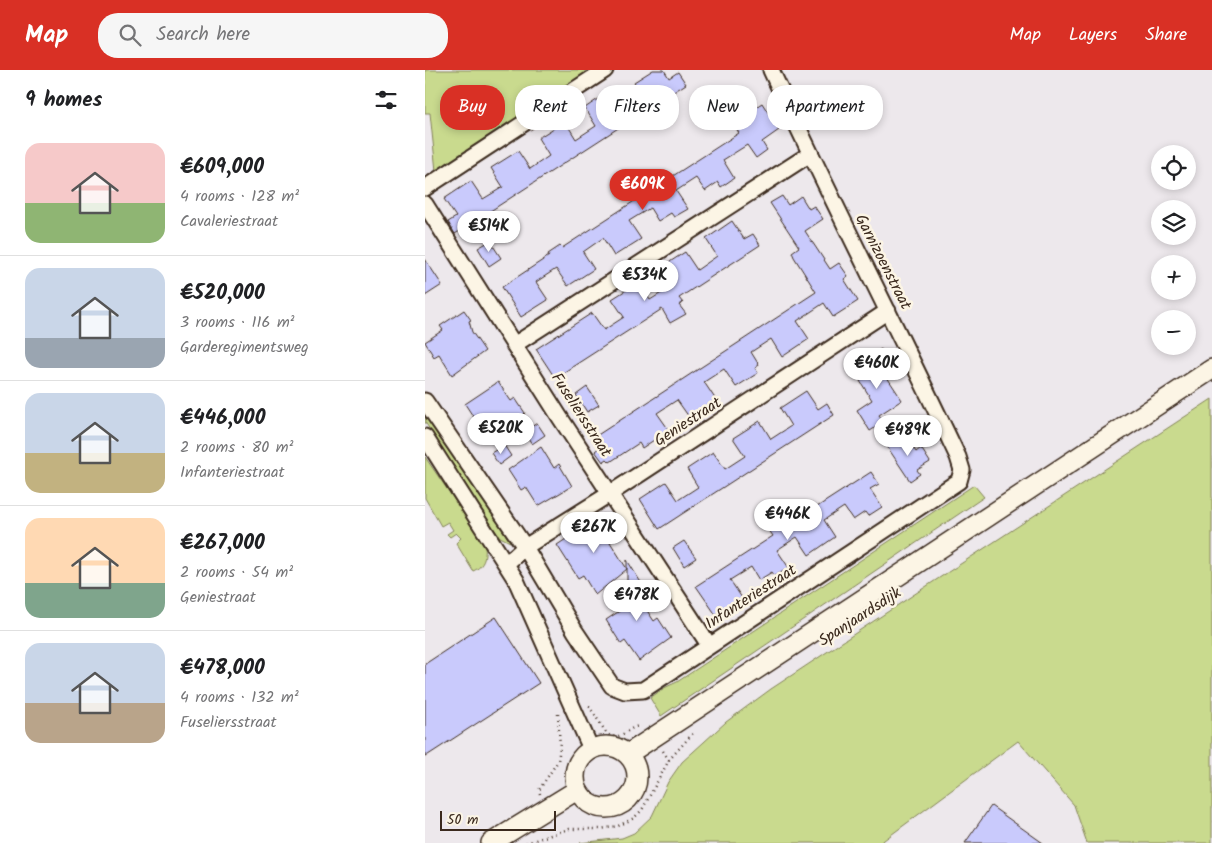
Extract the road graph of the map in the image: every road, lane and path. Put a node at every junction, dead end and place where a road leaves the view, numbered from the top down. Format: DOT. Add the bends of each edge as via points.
graph roads {
  1 [pos="605,70"];
  2 [pos="771,70"];
  3 [pos="810,154"];
  4 [pos="425,188"];
  5 [pos="425,204"];
  6 [pos="888,311"];
  7 [pos="515,344"];
  8 [pos="1212,369"];
  9 [pos="425,401"];
  10 [pos="425,437"];
  11 [pos="962,470"];
  12 [pos="611,493"];
  13 [pos="525,547"];
  14 [pos="507,563"];
  15 [pos="709,645"];
  16 [pos="563,688"];
  17 [pos="585,702"];
  18 [pos="699,726"];
  19 [pos="653,738"];
  20 [pos="591,749"];
  21 [pos="628,754"];
  22 [pos="669,760"];
  23 [pos="577,790"];
  24 [pos="546,809"];
  25 [pos="491,843"];
  26 [pos="526,843"];
  1 -- 4 [label="street"];
  2 -- 3 [label="street, Garnizoenstraat"];
  3 -- 6 [label="street, Garnizoenstraat"];
  3 -- 7 [label="street"];
  5 -- 7 [label="street, Fuseliersstraat"];
  6 -- 11 [label="street, Garnizoenstraat"];
  6 -- 12 [label="street, Geniestraat"];
  7 -- 12 [label="street, Fuseliersstraat"];
  8 -- 19 [label="street, Spanjaardsdijk"];
  9 -- 13 [label="street"];
  10 -- 14 [label="street"];
  11 -- 15 [label="street, Infanteriestraat" via="959,481"];
  12 -- 13 [label="street, Geniestraat"];
  12 -- 15 [label="street, Fuseliersstraat"];
  13 -- 14 [label="street, Geniestraat"];
  13 -- 15 [label="street, Infanteriestraat" via="612,686 625,691 643,690"];
  14 -- 16 [label="street"];
  16 -- 20 [label="street"];
  16 -- 24 [label="path" via="558,712 558,761 539,790"];
  17 -- 19 [label="path" via="592,707 607,734 620,736 636,726 643,727"];
  18 -- 22 [label="path"];
  19 -- 21 [label="street, Spanjaardsdijk"];
  19 -- 22 [label="path"];
  20 -- 21 [label="street" via="610,746"];
  20 -- 23 [label="street" via="578,762"];
  21 -- 23 [label="street" via="635,764 637,776 629,799 619,806 601,807 584,800"];
  22 -- 26 [label="path" via="642,810 633,818 618,826 569,829"];
  23 -- 24 [label="street"];
  24 -- 25 [label="street"];
}
